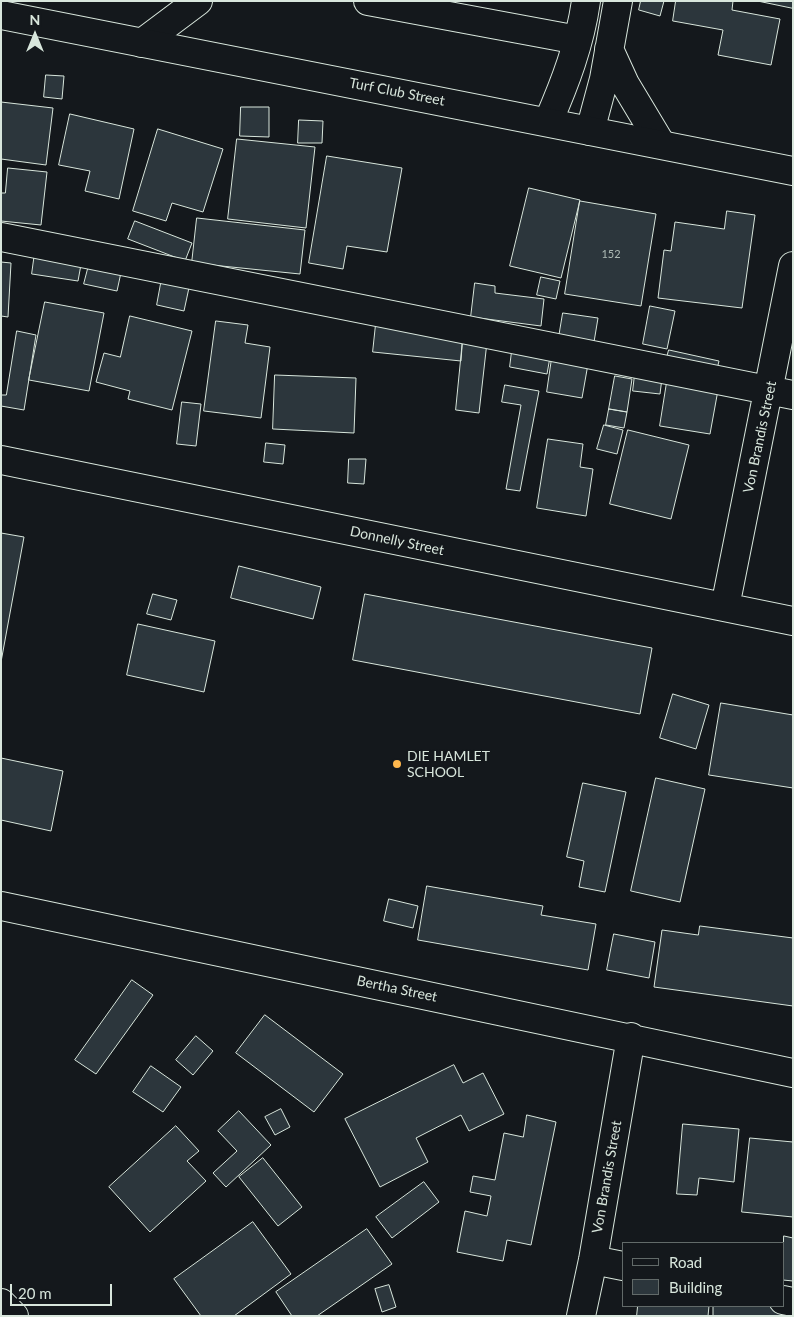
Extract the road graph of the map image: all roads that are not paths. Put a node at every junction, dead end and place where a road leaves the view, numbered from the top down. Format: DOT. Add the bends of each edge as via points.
graph roads {
  1 [pos="198,1"];
  2 [pos="368,1"];
  3 [pos="586,1"];
  4 [pos="618,1"];
  5 [pos="1,15"];
  6 [pos="578,40"];
  7 [pos="142,43"];
  8 [pos="610,49"];
  9 [pos="548,122"];
  10 [pos="590,131"];
  11 [pos="662,144"];
  12 [pos="793,171"];
  13 [pos="1,237"];
  14 [pos="793,266"];
  15 [pos="781,392"];
  16 [pos="1,460"];
  17 [pos="725,607"];
  18 [pos="793,621"];
  19 [pos="1,906"];
  20 [pos="631,1038"];
  21 [pos="793,1073"];
  22 [pos="593,1260"];
  23 [pos="622,1266"];
  24 [pos="1,1303"];
  25 [pos="14,1316"];
  26 [pos="581,1316"];
  1 -- 7 [label="street"];
  2 -- 6 [label="street"];
  3 -- 6 [label="street"];
  4 -- 8 [label="street"];
  5 -- 7 [label="street, Turf Club Street"];
  6 -- 9 [label="street" via="567,78"];
  7 -- 9 [label="street, Turf Club Street"];
  8 -- 10 [label="street"];
  8 -- 11 [label="street" via="625,84"];
  9 -- 10 [label="street, Turf Club Street"];
  10 -- 11 [label="street, Turf Club Street"];
  11 -- 12 [label="street, Turf Club Street"];
  13 -- 15 [label="street"];
  14 -- 15 [label="street, Von Brandis Street"];
  15 -- 17 [label="street, Von Brandis Street"];
  16 -- 17 [label="street, Donnelly Street"];
  17 -- 18 [label="street, Donnelly Street"];
  19 -- 20 [label="street, Bertha Street"];
  20 -- 21 [label="street, Bertha Street"];
  20 -- 22 [label="street, Von Brandis Street"];
  22 -- 23 [label="street"];
  22 -- 26 [label="street, Von Brandis Street"];
  24 -- 25 [label="street"];
}
